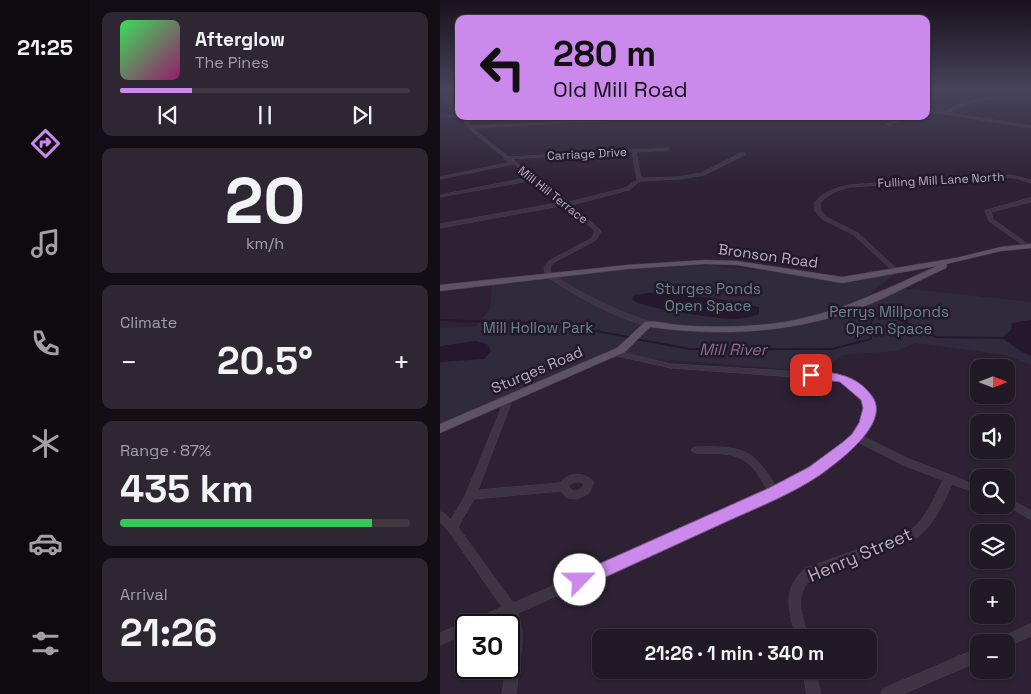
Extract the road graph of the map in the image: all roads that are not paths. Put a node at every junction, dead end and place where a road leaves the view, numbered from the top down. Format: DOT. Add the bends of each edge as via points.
graph roads {
  1 [pos="465,122"];
  2 [pos="561,122"];
  3 [pos="892,122"];
  4 [pos="999,122"];
  5 [pos="529,124"];
  6 [pos="888,124"];
  7 [pos="470,127"];
  8 [pos="1031,127"];
  9 [pos="667,149"];
  10 [pos="634,152"];
  11 [pos="743,154"];
  12 [pos="506,158"];
  13 [pos="513,163"];
  14 [pos="440,178"];
  15 [pos="535,178"];
  16 [pos="639,180"];
  17 [pos="1031,182"];
  18 [pos="440,196"];
  19 [pos="1031,200"];
  20 [pos="568,204"];
  21 [pos="440,226"];
  22 [pos="1029,246"];
  23 [pos="956,260"];
  24 [pos="896,270"];
  25 [pos="548,275"];
  26 [pos="440,288"];
  27 [pos="645,328"];
  28 [pos="618,351"];
  29 [pos="508,398"];
  30 [pos="440,429"];
  31 [pos="857,437"];
  32 [pos="696,450"];
  33 [pos="949,479"];
  34 [pos="563,487"];
  35 [pos="970,487"];
  36 [pos="775,493"];
  37 [pos="470,495"];
  38 [pos="1015,506"];
  39 [pos="440,516"];
  40 [pos="1031,516"];
  41 [pos="452,527"];
  42 [pos="511,610"];
  43 [pos="501,614"];
  44 [pos="800,629"];
  45 [pos="1031,630"];
  46 [pos="455,633"];
  47 [pos="1015,637"];
  48 [pos="440,640"];
  49 [pos="970,658"];
  50 [pos="811,679"];
  51 [pos="509,694"];
  52 [pos="814,694"];
  53 [pos="888,694"];
  1 -- 7 [label="street, Mill Hill Terrace"];
  2 -- 5 [label="street"];
  3 -- 6 [label="street"];
  4 -- 8 [label="street"];
  5 -- 7 [label="street"];
  7 -- 12 [label="street, Mill Hill Terrace"];
  9 -- 10 [label="street, Carriage Drive"];
  10 -- 12 [label="street, Carriage Drive"];
  10 -- 16 [label="street"];
  11 -- 16 [label="street" via="702,174"];
  12 -- 13 [label="street, Mill Hill Terrace"];
  13 -- 14 [label="street"];
  13 -- 15 [label="street, Mill Hill Terrace"];
  15 -- 18 [label="street"];
  15 -- 20 [label="street, Mill Hill Terrace"];
  16 -- 20 [label="street" via="627,189"];
  17 -- 24 [label="street, Fulling Mill Lane North" via="998,176 850,186 832,190 821,197 817,203 818,211 824,218 864,241"];
  19 -- 22 [label="street, Fulling Mill Lane North" via="988,211 991,220"];
  20 -- 21 [label="street"];
  20 -- 25 [label="street, Mill Hill Terrace" via="598,234 551,262 547,268"];
  22 -- 23 [label="main road, Bronson Road" via="1000,249"];
  23 -- 24 [label="main road, Bronson Road"];
  23 -- 27 [label="main road" via="844,310 807,322 756,328"];
  24 -- 25 [label="main road, Bronson Road" via="842,280 737,263 705,262"];
  25 -- 26 [label="main road, Bronson Road"];
  25 -- 27 [label="street"];
  27 -- 28 [label="main road, Sturges Road"];
  28 -- 29 [label="main road, Sturges Road"];
  28 -- 31 [label="street" via="671,366 840,377 862,391 869,402 865,424"];
  29 -- 30 [label="main road, Sturges Road"];
  29 -- 37 [label="street"];
  31 -- 33 [label="street"];
  31 -- 36 [label="street" via="814,471"];
  32 -- 36 [label="street" via="748,456 759,466"];
  33 -- 35 [label="street"];
  33 -- 44 [label="street, Henry Street" via="931,517 914,534 810,572 800,580 794,592"];
  34 -- 37 [label="street"];
  36 -- 42 [label="street"];
  37 -- 41 [label="street"];
  38 -- 40 [label="street"];
  39 -- 41 [label="street"];
  41 -- 42 [label="street"];
  42 -- 43 [label="street"];
  42 -- 51 [label="street" via="516,645"];
  45 -- 47 [label="street"];
  46 -- 48 [label="street"];
  49 -- 53 [label="street"];
  50 -- 52 [label="street"];
}
